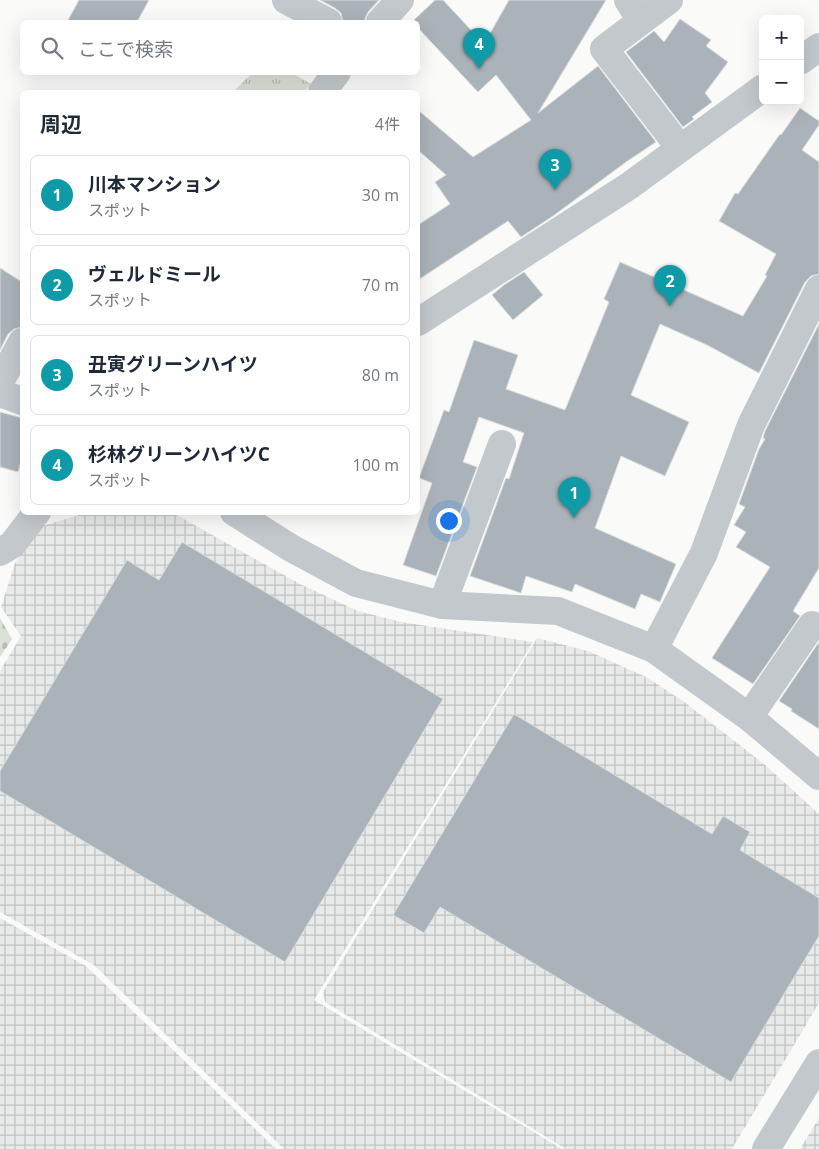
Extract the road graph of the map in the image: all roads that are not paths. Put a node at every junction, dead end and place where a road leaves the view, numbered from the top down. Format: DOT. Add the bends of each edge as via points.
graph roads {
  1 [pos="286,0"];
  2 [pos="400,0"];
  3 [pos="669,0"];
  4 [pos="634,11"];
  5 [pos="324,20"];
  6 [pos="382,20"];
  7 [pos="819,47"];
  8 [pos="801,60"];
  9 [pos="335,75"];
  10 [pos="324,90"];
  11 [pos="759,91"];
  12 [pos="680,148"];
  13 [pos="819,289"];
  14 [pos="420,321"];
  15 [pos="20,346"];
  16 [pos="0,382"];
  17 [pos="0,393"];
  18 [pos="20,401"];
  19 [pos="502,444"];
  20 [pos="35,515"];
  21 [pos="239,515"];
  22 [pos="0,552"];
  23 [pos="442,604"];
  24 [pos="812,625"];
  25 [pos="654,648"];
  26 [pos="749,716"];
  27 [pos="819,776"];
  28 [pos="819,1063"];
  29 [pos="766,1149"];
  1 -- 5 [label="street"];
  2 -- 6 [label="street"];
  3 -- 4 [label="street"];
  4 -- 12 [label="street" via="604,49"];
  7 -- 8 [label="street"];
  9 -- 10 [label="street"];
  11 -- 12 [label="street"];
  12 -- 14 [label="street" via="629,186"];
  13 -- 25 [label="street" via="751,425 704,553"];
  15 -- 16 [label="street"];
  17 -- 18 [label="street"];
  19 -- 23 [label="street"];
  20 -- 22 [label="street" via="12,545"];
  21 -- 23 [label="street" via="356,583"];
  23 -- 25 [label="street" via="558,611"];
  24 -- 26 [label="street"];
  25 -- 26 [label="street"];
  26 -- 27 [label="street"];
  28 -- 29 [label="street"];
}
